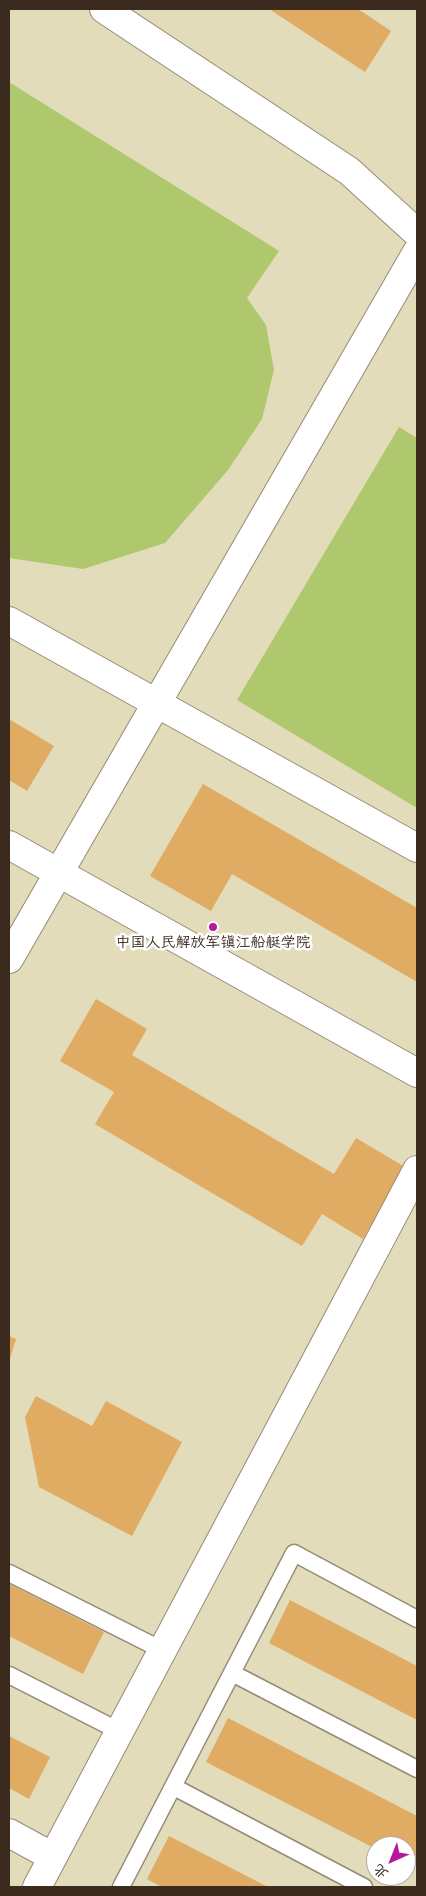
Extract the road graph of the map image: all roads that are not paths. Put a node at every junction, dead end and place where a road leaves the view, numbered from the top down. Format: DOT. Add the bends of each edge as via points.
graph roads {
  1 [pos="104,9"];
  2 [pos="417,233"];
  3 [pos="417,252"];
  4 [pos="9,621"];
  5 [pos="156,703"];
  6 [pos="9,845"];
  7 [pos="417,848"];
  8 [pos="59,873"];
  9 [pos="9,959"];
  10 [pos="417,1073"];
  11 [pos="417,1170"];
  12 [pos="9,1573"];
  13 [pos="417,1619"];
  14 [pos="162,1650"];
  15 [pos="232,1673"];
  16 [pos="9,1675"];
  17 [pos="119,1731"];
  18 [pos="417,1769"];
  19 [pos="174,1787"];
  20 [pos="9,1833"];
  21 [pos="53,1857"];
  22 [pos="37,1887"];
  23 [pos="121,1887"];
  24 [pos="364,1887"];
  1 -- 2 [label="street" via="349,171"];
  3 -- 5 [label="street"];
  4 -- 5 [label="street"];
  5 -- 7 [label="street"];
  5 -- 8 [label="street"];
  6 -- 8 [label="street"];
  8 -- 9 [label="street"];
  8 -- 10 [label="street"];
  11 -- 14 [label="street"];
  12 -- 14 [label="lane"];
  13 -- 15 [label="lane" via="294,1553"];
  14 -- 17 [label="street"];
  15 -- 18 [label="lane"];
  15 -- 19 [label="lane"];
  16 -- 17 [label="lane"];
  17 -- 21 [label="street"];
  19 -- 23 [label="lane"];
  19 -- 24 [label="lane"];
  20 -- 21 [label="street"];
  21 -- 22 [label="street"];
}
